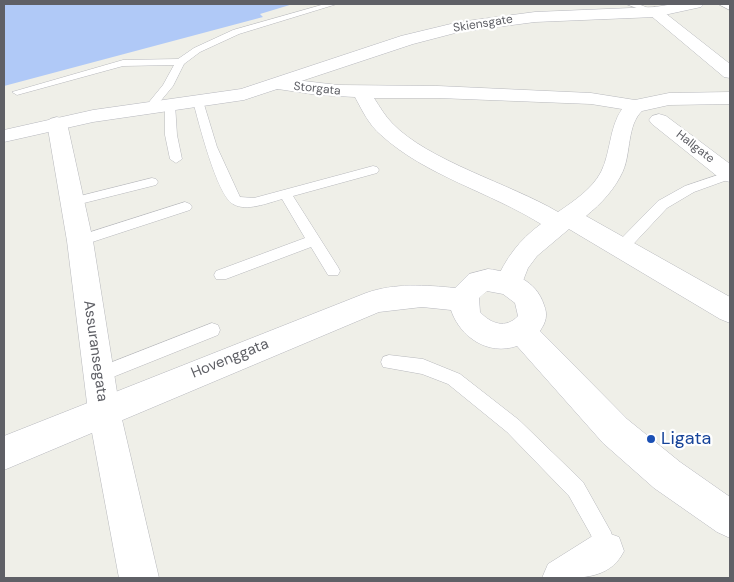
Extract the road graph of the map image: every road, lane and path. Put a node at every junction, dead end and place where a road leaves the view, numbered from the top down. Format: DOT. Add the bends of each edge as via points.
graph roads {
  1 [pos="333,4"];
  2 [pos="630,4"];
  3 [pos="696,4"];
  4 [pos="722,4"];
  5 [pos="730,8"];
  6 [pos="655,12"];
  7 [pos="180,62"];
  8 [pos="730,72"];
  9 [pos="278,84"];
  10 [pos="17,92"];
  11 [pos="362,93"];
  12 [pos="730,98"];
  13 [pos="198,101"];
  14 [pos="170,104"];
  15 [pos="150,106"];
  16 [pos="635,107"];
  17 [pos="659,120"];
  18 [pos="57,123"];
  19 [pos="4,136"];
  20 [pos="176,159"];
  21 [pos="373,170"];
  22 [pos="730,175"];
  23 [pos="152,182"];
  24 [pos="285,194"];
  25 [pos="72,202"];
  26 [pos="185,207"];
  27 [pos="564,221"];
  28 [pos="315,240"];
  29 [pos="80,241"];
  30 [pos="620,249"];
  31 [pos="333,272"];
  32 [pos="221,275"];
  33 [pos="509,283"];
  34 [pos="463,300"];
  35 [pos="730,310"];
  36 [pos="212,330"];
  37 [pos="522,332"];
  38 [pos="389,362"];
  39 [pos="98,375"];
  40 [pos="104,411"];
  41 [pos="4,453"];
  42 [pos="730,519"];
  43 [pos="581,569"];
  44 [pos="139,578"];
  1 -- 7 [label="lane" via="236,32"];
  2 -- 6 [label="lane"];
  3 -- 6 [label="street, Skiensgate"];
  4 -- 5 [label="lane"];
  6 -- 8 [label="street"];
  6 -- 9 [label="street, Skiensgate" via="535,17 476,24 408,40"];
  7 -- 10 [label="lane" via="123,63"];
  7 -- 15 [label="lane" via="168,86"];
  9 -- 11 [label="street, Storgata" via="315,91"];
  9 -- 13 [label="street, Storgata" via="244,94"];
  11 -- 16 [label="street, Storgata" via="438,92 616,101"];
  11 -- 27 [label="street" via="387,130 433,160"];
  12 -- 16 [label="street" via="646,103"];
  13 -- 14 [label="street, Storgata"];
  13 -- 24 [label="lane" via="210,147 232,196 244,203"];
  14 -- 15 [label="street, Storgata"];
  14 -- 20 [label="lane"];
  15 -- 18 [label="street, Storgata"];
  16 -- 27 [label="street" via="626,119 617,159 604,187"];
  17 -- 22 [label="street, Hallgate"];
  18 -- 19 [label="street, Storgata"];
  18 -- 25 [label="street, Assuransegata"];
  21 -- 24 [label="lane"];
  22 -- 30 [label="lane" via="689,189 667,201"];
  23 -- 25 [label="lane"];
  24 -- 28 [label="lane"];
  25 -- 29 [label="street, Assuransegata"];
  26 -- 29 [label="lane"];
  27 -- 30 [label="street"];
  27 -- 33 [label="street" via="524,251 511,272"];
  28 -- 31 [label="lane"];
  28 -- 32 [label="lane"];
  29 -- 39 [label="street, Assuransegata"];
  30 -- 35 [label="street"];
  33 -- 34 [label="street" via="479,282"];
  33 -- 37 [label="street" via="525,295 533,311 532,319"];
  34 -- 37 [label="street" via="466,317 481,331 502,337"];
  34 -- 40 [label="street, Hovenggata" via="422,296 376,301"];
  36 -- 39 [label="lane"];
  37 -- 42 [label="street" via="615,431 668,476"];
  38 -- 43 [label="lane" via="423,367 454,379 513,426 576,489 601,532"];
  39 -- 40 [label="street, Assuransegata"];
  40 -- 41 [label="street, Hovenggata"];
  40 -- 44 [label="street, Assuransegata"];
}
